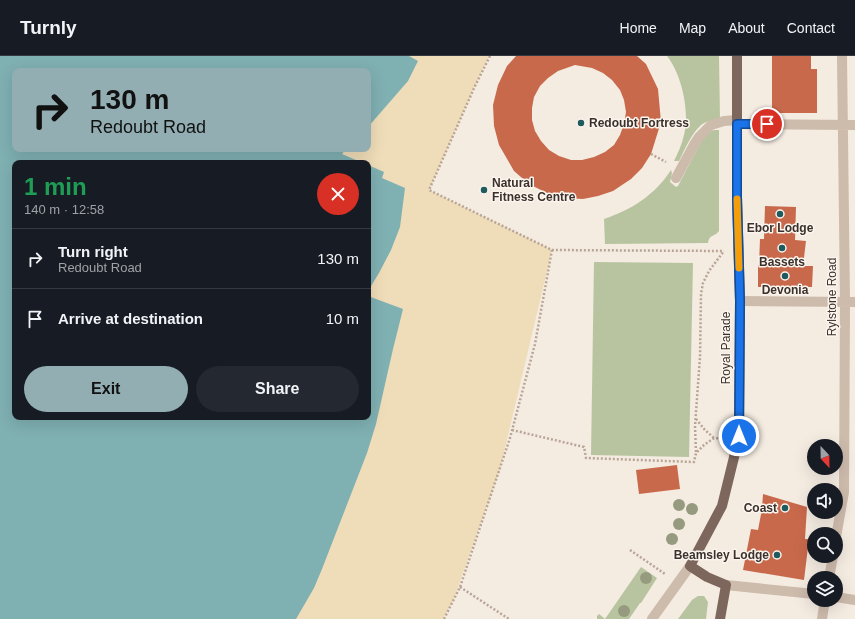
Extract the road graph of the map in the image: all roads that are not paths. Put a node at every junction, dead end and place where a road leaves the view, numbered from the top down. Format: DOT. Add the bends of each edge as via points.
graph roads {
  1 [pos="737,56"];
  2 [pos="842,56"];
  3 [pos="737,122"];
  4 [pos="842,125"];
  5 [pos="855,125"];
  6 [pos="676,178"];
  7 [pos="740,301"];
  8 [pos="850,302"];
  9 [pos="838,527"];
  10 [pos="690,566"];
  11 [pos="726,585"];
  12 [pos="807,593"];
  13 [pos="843,598"];
  14 [pos="855,600"];
  15 [pos="824,607"];
  16 [pos="652,619"];
  17 [pos="720,619"];
  18 [pos="822,619"];
  1 -- 3 [label="main road, Royal Parade"];
  2 -- 4 [label="street, Rylstone Road"];
  3 -- 4 [label="street"];
  3 -- 6 [label="street" via="711,125 695,143"];
  3 -- 7 [label="main road, Royal Parade"];
  4 -- 5 [label="street"];
  4 -- 8 [label="street, Rylstone Road"];
  7 -- 8 [label="street"];
  7 -- 10 [label="main road, Royal Parade" via="739,436 722,506"];
  8 -- 9 [label="street, Rylstone Road" via="844,492"];
  10 -- 11 [label="main road"];
  10 -- 16 [label="street, Royal Parade"];
  11 -- 12 [label="street"];
  11 -- 17 [label="main road"];
  13 -- 14 [label="street"];
  15 -- 18 [label="street"];
}
